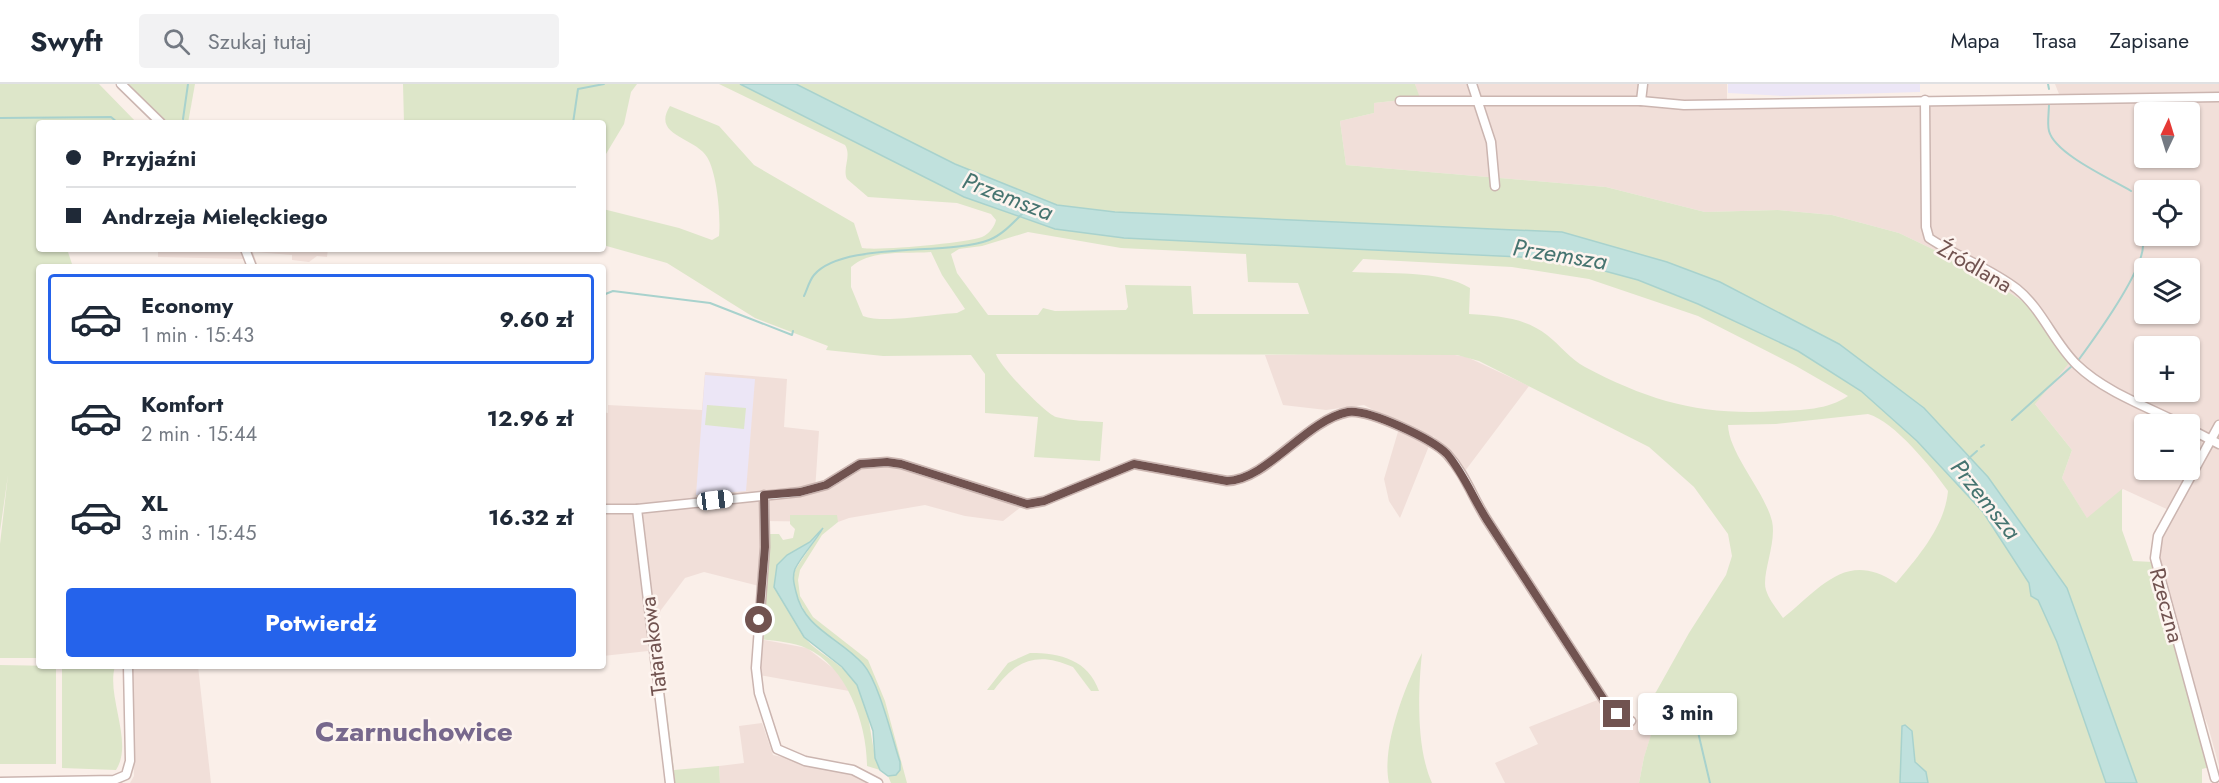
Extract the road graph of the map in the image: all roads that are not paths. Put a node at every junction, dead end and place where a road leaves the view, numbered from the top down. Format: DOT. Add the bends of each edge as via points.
graph roads {
  1 [pos="121,84"];
  2 [pos="1472,84"];
  3 [pos="1643,84"];
  4 [pos="2219,97"];
  5 [pos="1479,100"];
  6 [pos="1925,100"];
  7 [pos="1400,101"];
  8 [pos="1641,101"];
  9 [pos="158,120"];
  10 [pos="1495,186"];
  11 [pos="2162,414"];
  12 [pos="2219,425"];
  13 [pos="2200,434"];
  14 [pos="2215,442"];
  15 [pos="764,495"];
  16 [pos="606,509"];
  17 [pos="637,509"];
  18 [pos="128,669"];
  19 [pos="1632,722"];
  20 [pos="126,775"];
  21 [pos="2214,778"];
  22 [pos="0,782"];
  23 [pos="131,783"];
  24 [pos="669,783"];
  25 [pos="878,783"];
  1 -- 9 [label="street"];
  2 -- 5 [label="street"];
  3 -- 8 [label="street"];
  4 -- 6 [label="street"];
  5 -- 7 [label="street"];
  5 -- 8 [label="street"];
  5 -- 10 [label="street" via="1491,142"];
  6 -- 8 [label="street" via="1684,105"];
  6 -- 11 [label="street, Źródlana" via="1929,238 2018,290 2075,363 2102,383"];
  12 -- 14 [label="street, Rzeczna"];
  13 -- 14 [label="street"];
  14 -- 21 [label="street, Rzeczna" via="2158,536 2155,558"];
  15 -- 17 [label="street"];
  15 -- 19 [label="street" via="826,485 860,464 881,462 901,464 1027,504 1044,501 1134,464 1236,480 1337,416 1366,412 1433,442 1446,453 1604,700"];
  15 -- 25 [label="street" via="765,547 756,668 757,684 777,749 790,757 853,770"];
  16 -- 17 [label="street"];
  17 -- 24 [label="street, Tatarakowa"];
  18 -- 20 [label="street" via="130,761"];
  20 -- 22 [label="street" via="114,780"];
  20 -- 23 [label="street"];
}
